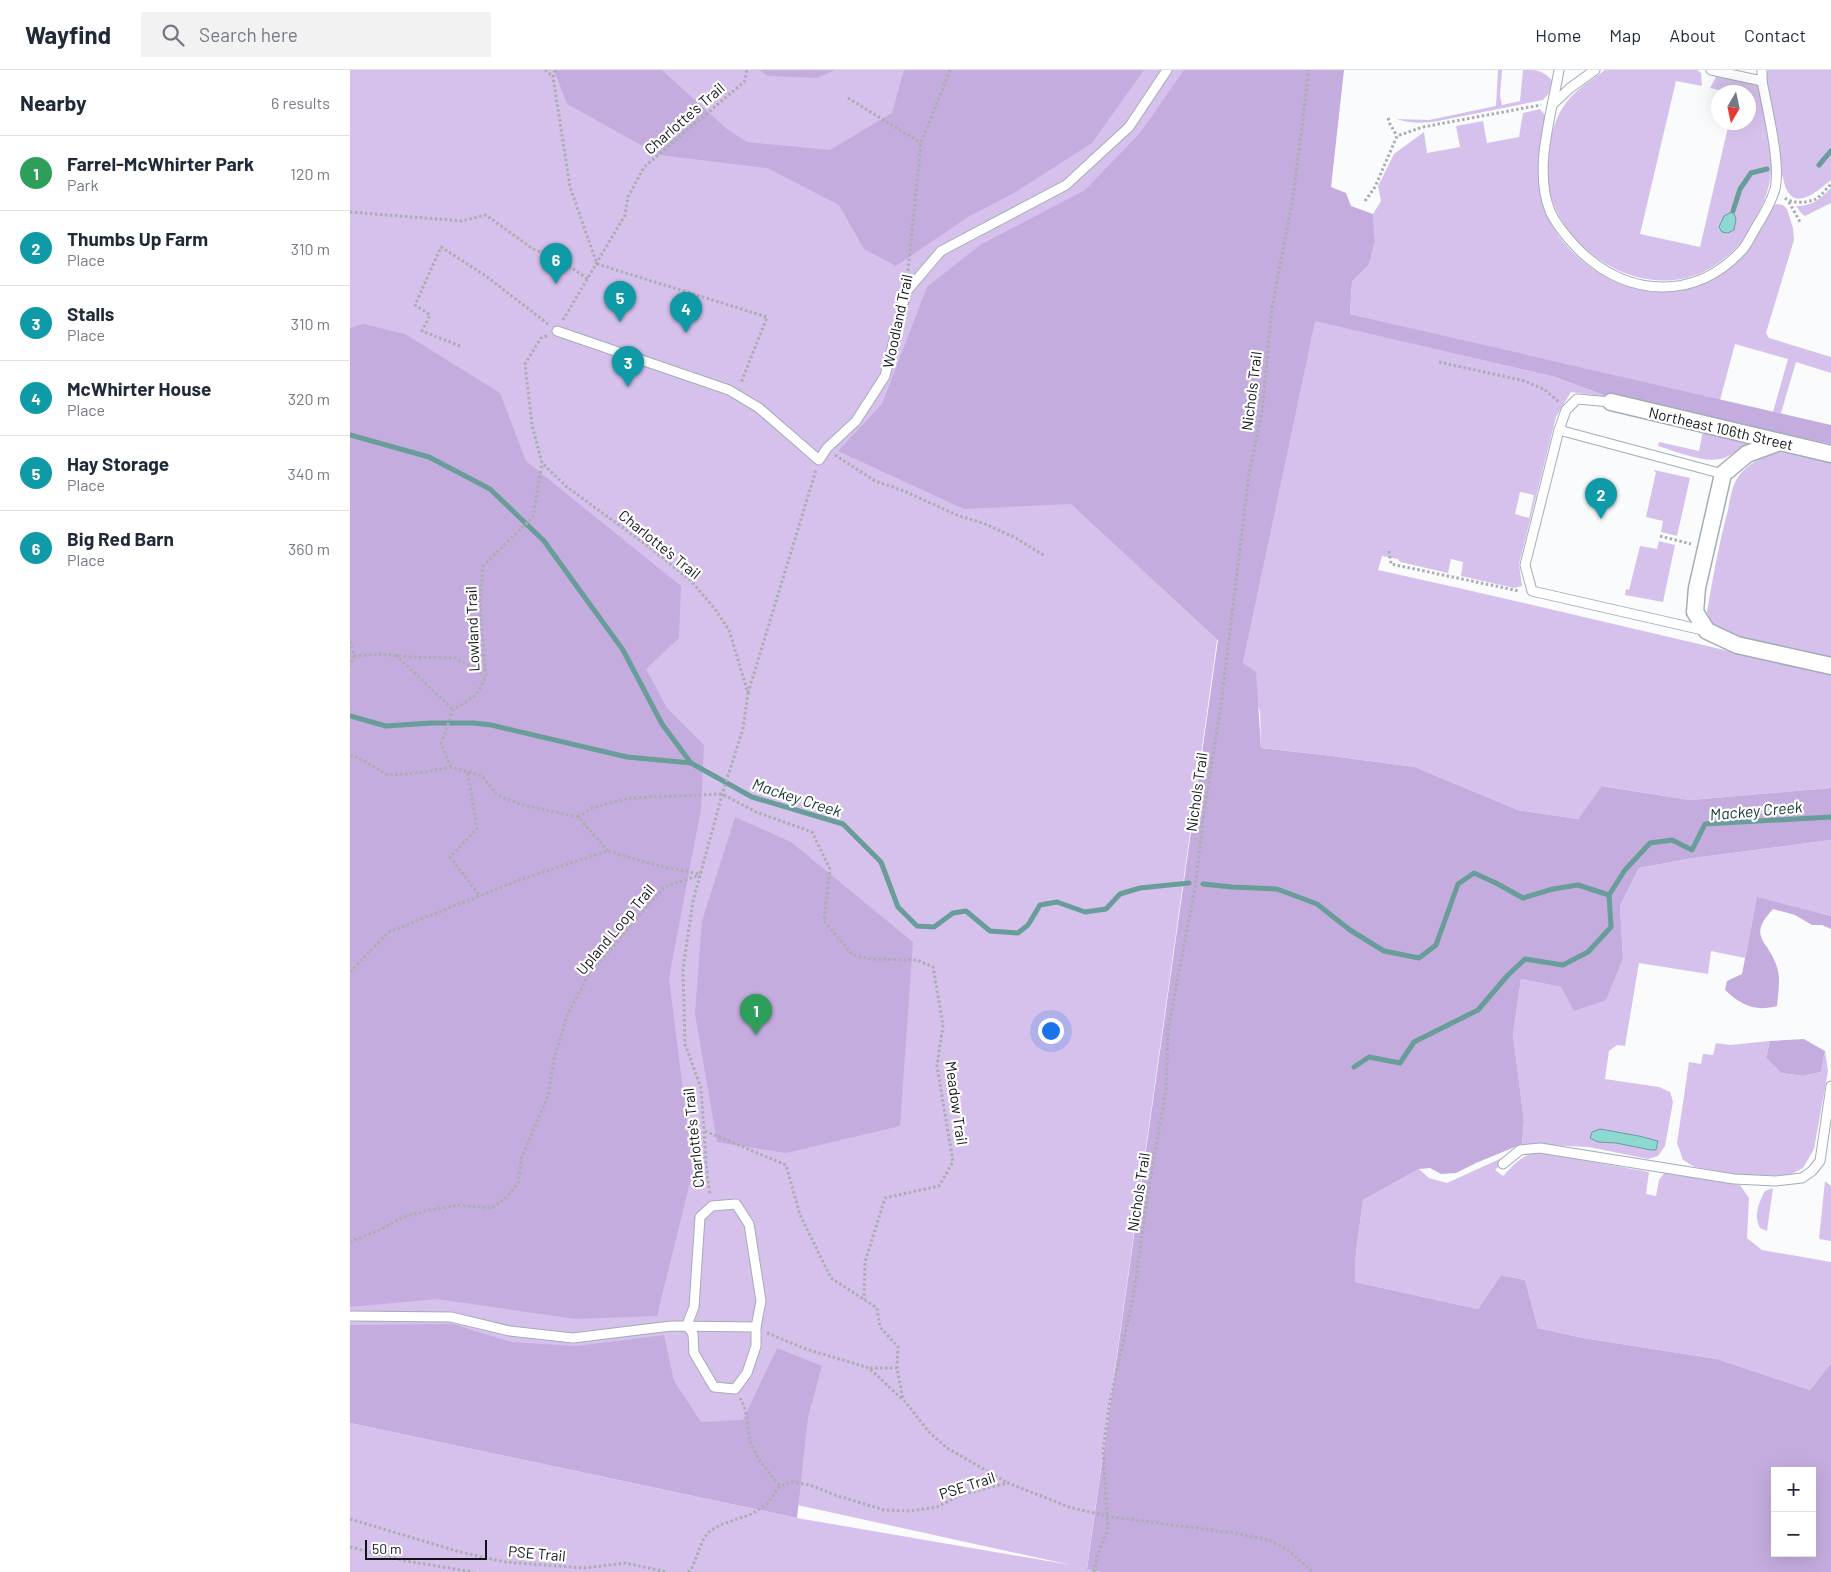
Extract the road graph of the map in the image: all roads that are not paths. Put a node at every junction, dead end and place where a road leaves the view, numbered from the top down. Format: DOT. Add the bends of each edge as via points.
graph roads {
  1 [pos="1167,70"];
  2 [pos="1559,70"];
  3 [pos="1595,70"];
  4 [pos="1711,70"];
  5 [pos="1762,70"];
  6 [pos="1762,80"];
  7 [pos="1554,103"];
  8 [pos="557,331"];
  9 [pos="1611,402"];
  10 [pos="1560,430"];
  11 [pos="1780,442"];
  12 [pos="1831,454"];
  13 [pos="1723,474"];
  14 [pos="1707,631"];
  15 [pos="1831,666"];
  16 [pos="1831,1086"];
  17 [pos="1503,1164"];
  18 [pos="350,1316"];
  19 [pos="686,1325"];
  20 [pos="756,1327"];
  1 -- 8 [label="lane, Woodland Trail" via="1129,127 1066,185 941,251 906,292 885,376 856,421 819,460 759,408 729,390"];
  2 -- 7 [label="lane"];
  3 -- 7 [label="lane"];
  4 -- 6 [label="lane"];
  5 -- 6 [label="lane"];
  6 -- 7 [label="lane" via="1776,164 1775,189 1743,248 1717,271 1690,284 1669,287 1651,287 1626,280 1595,264 1568,240 1550,212 1543,179"];
  9 -- 10 [label="lane" via="1577,399 1566,410"];
  9 -- 11 [label="street, Northeast 106th Street"];
  10 -- 13 [label="lane"];
  10 -- 14 [label="lane" via="1525,565 1532,591"];
  11 -- 12 [label="street, Northeast 106th Street"];
  11 -- 13 [label="street" via="1747,454"];
  13 -- 14 [label="street" via="1697,588 1695,612"];
  14 -- 15 [label="street" via="1737,645"];
  16 -- 17 [label="lane" via="1820,1161 1802,1178 1776,1181 1734,1179 1540,1148 1520,1150"];
  18 -- 19 [label="lane" via="451,1316 510,1331 573,1338"];
  19 -- 20 [label="lane"];
  19 -- 20 [label="lane" via="693,1334 694,1352 714,1387 734,1389 747,1373 756,1346"];
  19 -- 20 [label="lane" via="694,1307 700,1217 712,1206 736,1204 749,1224 761,1301"];
}
